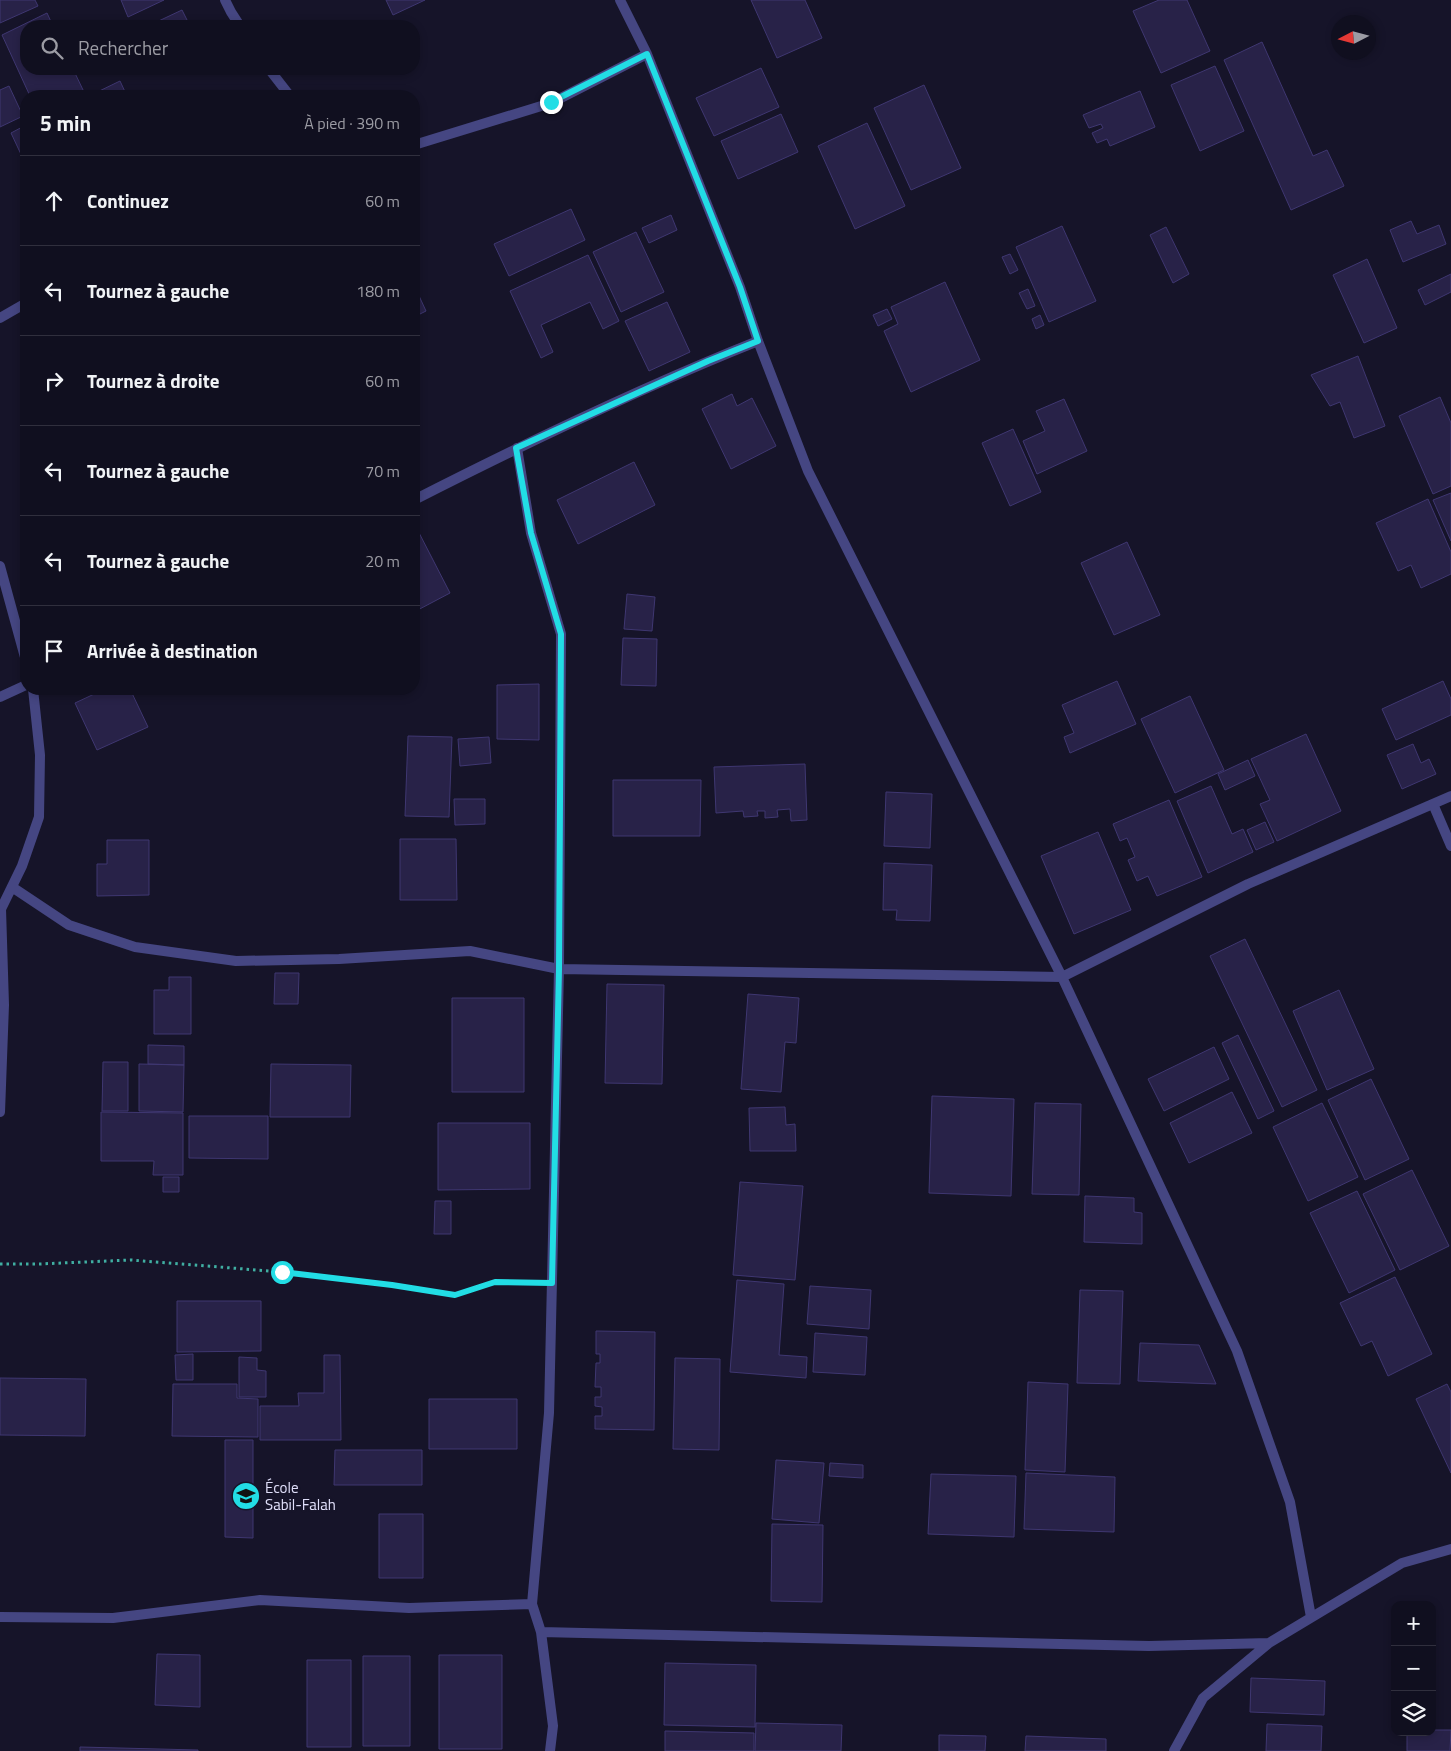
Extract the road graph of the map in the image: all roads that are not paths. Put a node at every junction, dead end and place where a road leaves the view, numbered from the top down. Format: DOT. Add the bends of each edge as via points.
graph roads {
  1 [pos="225,0"];
  2 [pos="620,0"];
  3 [pos="237,20"];
  4 [pos="647,54"];
  5 [pos="274,75"];
  6 [pos="285,90"];
  7 [pos="420,143"];
  8 [pos="20,306"];
  9 [pos="0,318"];
  10 [pos="758,341"];
  11 [pos="516,448"];
  12 [pos="420,497"];
  13 [pos="0,566"];
  14 [pos="20,639"];
  15 [pos="20,688"];
  16 [pos="34,695"];
  17 [pos="0,697"];
  18 [pos="1451,796"];
  19 [pos="1433,804"];
  20 [pos="1451,846"];
  21 [pos="12,887"];
  22 [pos="559,969"];
  23 [pos="1062,978"];
  24 [pos="0,1112"];
  25 [pos="1451,1550"];
  26 [pos="532,1604"];
  27 [pos="0,1617"];
  28 [pos="1311,1618"];
  29 [pos="541,1632"];
  30 [pos="1269,1643"];
  31 [pos="550,1751"];
  32 [pos="1174,1751"];
  1 -- 3 [label="street"];
  2 -- 4 [label="street"];
  4 -- 7 [label="street" via="551,102"];
  4 -- 10 [label="street" via="740,287"];
  5 -- 6 [label="street"];
  8 -- 9 [label="street"];
  10 -- 11 [label="street"];
  10 -- 23 [label="street" via="808,471"];
  11 -- 12 [label="street"];
  11 -- 22 [label="street" via="531,533 561,634"];
  13 -- 14 [label="street"];
  15 -- 17 [label="street"];
  16 -- 21 [label="street" via="40,755 39,817"];
  18 -- 19 [label="street"];
  19 -- 20 [label="street"];
  19 -- 23 [label="street" via="1248,884"];
  21 -- 22 [label="street" via="69,925 135,947 236,961 470,951"];
  21 -- 24 [label="street" via="1,909 4,1005"];
  22 -- 23 [label="street"];
  22 -- 26 [label="street" via="549,1413"];
  23 -- 28 [label="street" via="1237,1351 1290,1502"];
  25 -- 28 [label="street" via="1402,1563"];
  26 -- 27 [label="street" via="409,1608 260,1600 112,1618"];
  26 -- 29 [label="street"];
  28 -- 30 [label="street"];
  29 -- 30 [label="street" via="1139,1646"];
  29 -- 31 [label="street" via="553,1726"];
  30 -- 32 [label="street" via="1203,1698"];
}
